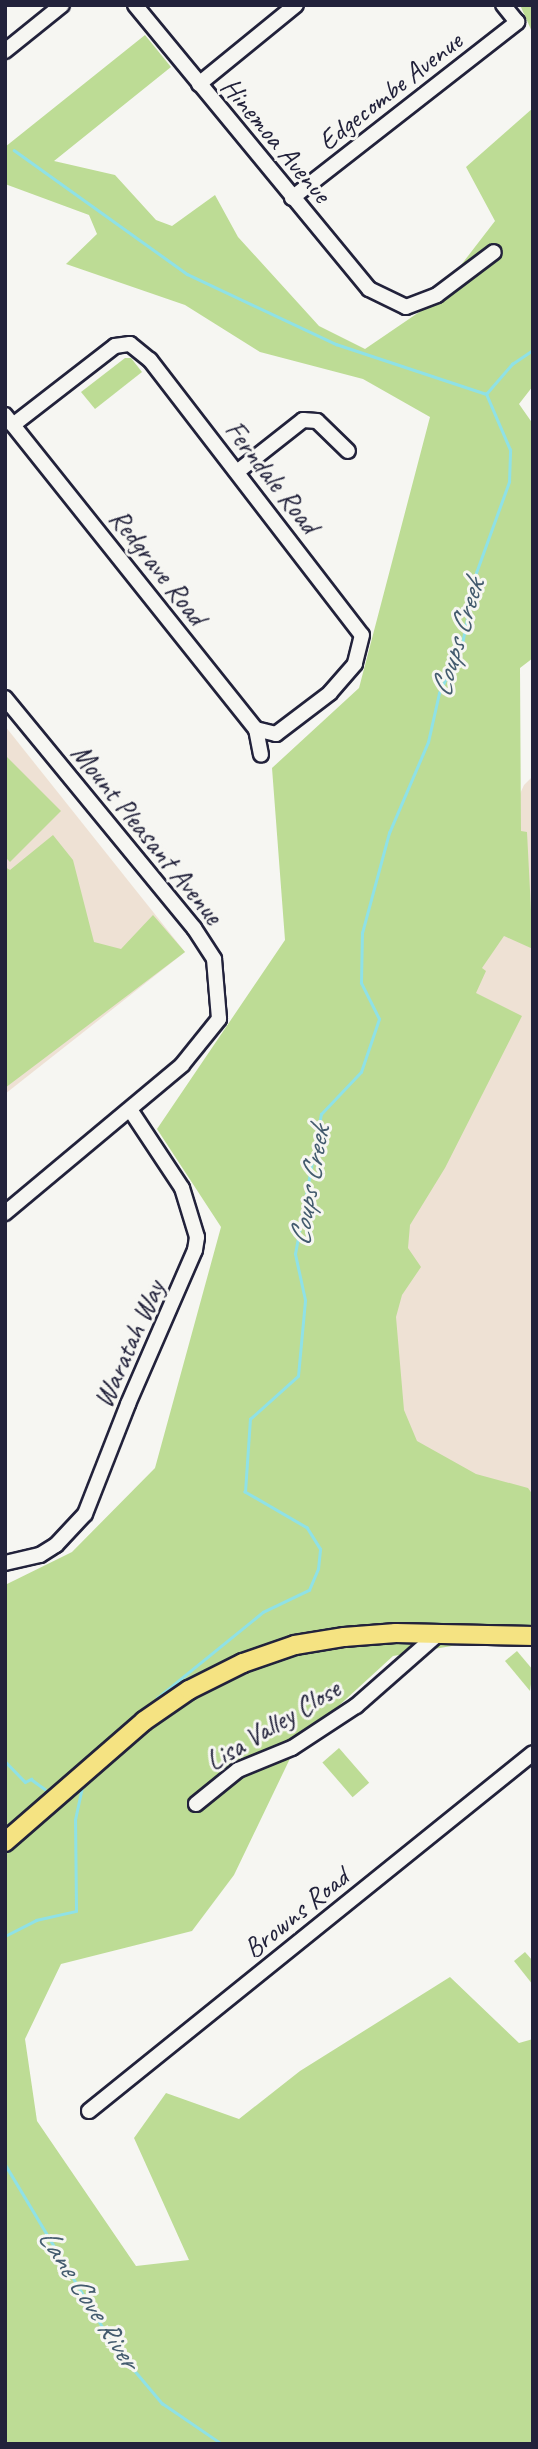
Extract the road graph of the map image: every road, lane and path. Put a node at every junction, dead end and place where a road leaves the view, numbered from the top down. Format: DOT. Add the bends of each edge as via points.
graph roads {
  1 [pos="62,5"];
  2 [pos="135,5"];
  3 [pos="296,5"];
  4 [pos="503,5"];
  5 [pos="5,51"];
  6 [pos="198,84"];
  7 [pos="292,198"];
  8 [pos="494,252"];
  9 [pos="9,420"];
  10 [pos="348,451"];
  11 [pos="237,472"];
  12 [pos="5,698"];
  13 [pos="256,729"];
  14 [pos="261,755"];
  15 [pos="131,1111"];
  16 [pos="5,1213"];
  17 [pos="5,1563"];
  18 [pos="439,1633"];
  19 [pos="533,1636"];
  20 [pos="533,1753"];
  21 [pos="196,1804"];
  22 [pos="5,1842"];
  23 [pos="89,2111"];
  1 -- 5 [label="street"];
  2 -- 6 [label="street, Hinemoa Avenue"];
  3 -- 6 [label="street"];
  4 -- 7 [label="street, Edgecombe Avenue" via="517,22"];
  6 -- 7 [label="street, Hinemoa Avenue"];
  7 -- 8 [label="street, Hinemoa Avenue" via="369,289 406,306 437,295"];
  9 -- 11 [label="street, Ferndale Road" via="115,346 131,344 144,352"];
  9 -- 13 [label="street, Redgrave Road"];
  10 -- 11 [label="street" via="317,421 303,420"];
  11 -- 13 [label="street, Ferndale Road" via="354,622 362,642 349,673 330,693 276,734"];
  12 -- 15 [label="street, Mount Pleasant Avenue" via="194,928 214,959 219,1019 183,1065"];
  13 -- 14 [label="street, Redgrave Road"];
  15 -- 16 [label="street, Mount Pleasant Avenue"];
  15 -- 17 [label="street, Waratah Way" via="182,1188 197,1237 195,1250 85,1514 48,1550"];
  18 -- 19 [label="main road"];
  18 -- 21 [label="street, Lisa Valley Close" via="356,1706 292,1748 238,1770"];
  18 -- 22 [label="main road" via="320,1639 214,1675 132,1730"];
  20 -- 23 [label="street, Browns Road"];
}
